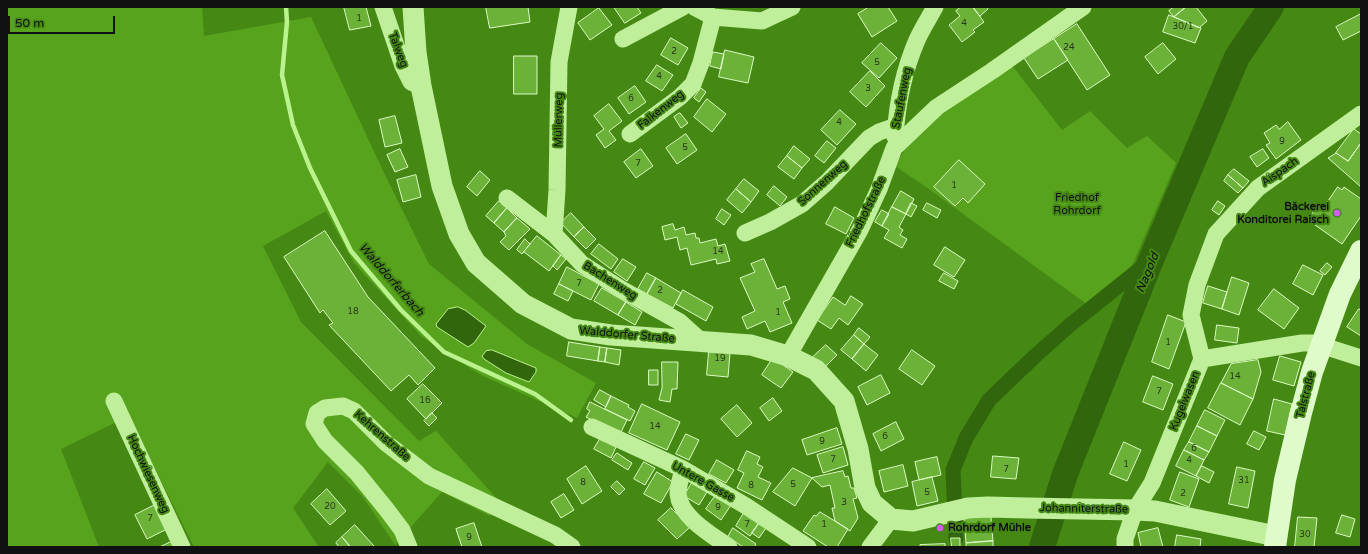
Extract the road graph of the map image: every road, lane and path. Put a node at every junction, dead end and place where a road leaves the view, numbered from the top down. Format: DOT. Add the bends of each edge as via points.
graph roads {
  1 [pos="383,7"];
  2 [pos="412,7"];
  3 [pos="569,7"];
  4 [pos="684,7"];
  5 [pos="694,7"];
  6 [pos="792,7"];
  7 [pos="935,7"];
  8 [pos="1083,7"];
  9 [pos="713,17"];
  10 [pos="623,39"];
  11 [pos="421,86"];
  12 [pos="1361,114"];
  13 [pos="896,126"];
  14 [pos="630,134"];
  15 [pos="894,148"];
  16 [pos="507,198"];
  17 [pos="745,233"];
  18 [pos="554,234"];
  19 [pos="1361,251"];
  20 [pos="701,341"];
  21 [pos="1322,345"];
  22 [pos="788,356"];
  23 [pos="1361,358"];
  24 [pos="1202,359"];
  25 [pos="114,401"];
  26 [pos="592,427"];
  27 [pos="683,470"];
  28 [pos="1135,510"];
  29 [pos="890,519"];
  30 [pos="1275,542"];
  31 [pos="182,547"];
  32 [pos="409,547"];
  33 [pos="572,547"];
  34 [pos="729,547"];
  35 [pos="808,547"];
  36 [pos="870,547"];
  37 [pos="1125,547"];
  1 -- 11 [label="street, Talweg" via="403,66 411,82"];
  2 -- 11 [label="street, Walddorfer Straße"];
  3 -- 18 [label="street, Müllerweg" via="559,62"];
  4 -- 10 [label="street"];
  5 -- 9 [label="street"];
  6 -- 9 [label="street" via="762,21"];
  7 -- 13 [label="street, Staufenweg" via="917,41 904,77"];
  8 -- 15 [label="street, Friedhofstraße" via="937,107"];
  9 -- 14 [label="street, Falkenweg" via="693,84 680,97"];
  11 -- 20 [label="street, Walddorfer Straße" via="442,186 459,234 476,263 523,304 571,329 611,335"];
  12 -- 24 [label="street, Aispach" via="1258,188 1216,234 1197,285 1192,315"];
  13 -- 15 [label="street, Staufenweg"];
  13 -- 17 [label="street, Sonnenweg" via="870,138 802,204"];
  15 -- 22 [label="street, Friedhofstraße" via="880,189 860,230"];
  16 -- 18 [label="street, Bachenweg"];
  18 -- 20 [label="street, Bachenweg" via="582,264 680,322"];
  19 -- 21 [label="main road, Talstraße" via="1340,294"];
  20 -- 22 [label="street, Walddorfer Straße" via="751,345"];
  21 -- 23 [label="street, Kugelwasen"];
  21 -- 24 [label="street, Kugelwasen" via="1302,343"];
  21 -- 30 [label="main road, Talstraße" via="1312,372 1285,480"];
  22 -- 29 [label="street, Walddorfer Straße" via="816,370 844,401 858,448 865,488 872,503"];
  24 -- 28 [label="street, Kugelwasen" via="1152,483"];
  25 -- 31 [label="street, Hochwiesenweg"];
  26 -- 27 [label="street, Untere Gasse"];
  27 -- 34 [label="street" via="678,495 683,510 700,527"];
  27 -- 35 [label="street, Untere Gasse" via="746,506"];
  28 -- 29 [label="street, Johanniterstraße" via="988,507 968,508 913,521"];
  28 -- 30 [label="street, Johanniterstraße" via="1155,511"];
  28 -- 37 [label="street, Kugelwasen" via="1125,539"];
  29 -- 36 [label="street"];
  32 -- 33 [label="street, Kehrenstraße" via="402,530 362,478 325,441 314,424 317,413 326,408 343,406 354,411 386,443 429,476 554,535"];
}
